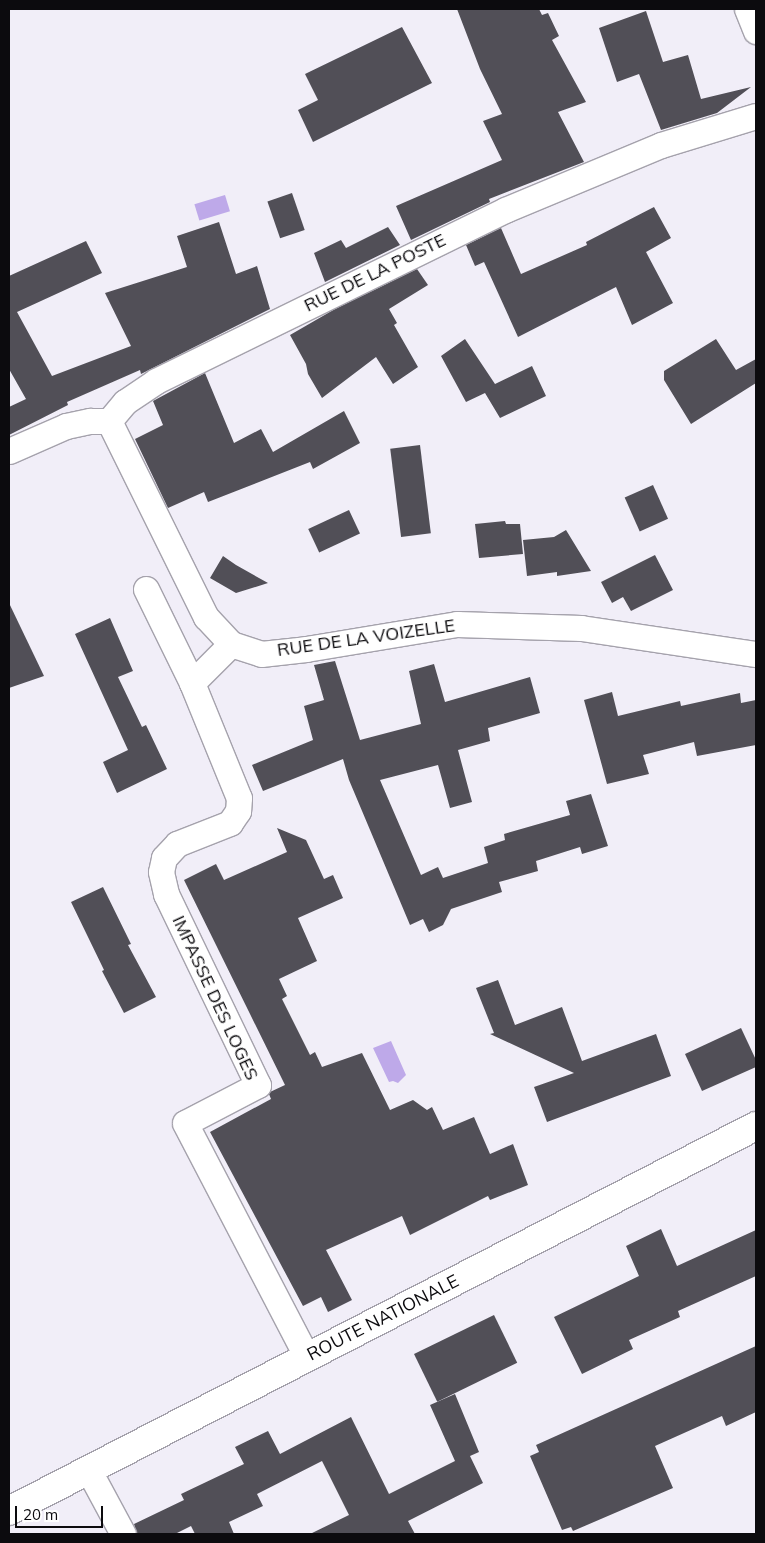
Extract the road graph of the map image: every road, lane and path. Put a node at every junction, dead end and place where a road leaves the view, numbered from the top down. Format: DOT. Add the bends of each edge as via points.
graph roads {
  1 [pos="746,9"];
  2 [pos="756,31"];
  3 [pos="756,116"];
  4 [pos="109,421"];
  5 [pos="9,451"];
  6 [pos="146,589"];
  7 [pos="232,644"];
  8 [pos="756,654"];
  9 [pos="192,683"];
  10 [pos="756,1126"];
  11 [pos="307,1357"];
  12 [pos="88,1469"];
  13 [pos="9,1511"];
  14 [pos="123,1534"];
  1 -- 2 [label="street"];
  3 -- 4 [label="street, RUE DE LA POSTE" via="661,145 505,210 156,381 125,402"];
  4 -- 5 [label="street" via="66,426"];
  4 -- 7 [label="street, RUE DE LA VOIZELLE" via="206,617"];
  6 -- 9 [label="street, IMPASSE DES LOGES"];
  7 -- 8 [label="street, RUE DE LA VOIZELLE" via="261,654 458,624 581,628"];
  7 -- 9 [label="street"];
  9 -- 11 [label="street, IMPASSE DES LOGES" via="239,798 238,811 230,823 177,844 164,858 161,872 166,894 258,1085 186,1123"];
  10 -- 11 [label="main road, ROUTE NATIONALE"];
  11 -- 12 [label="main road, ROUTE NATIONALE"];
  12 -- 13 [label="main road, ROUTE NATIONALE"];
  12 -- 14 [label="street"];
}
